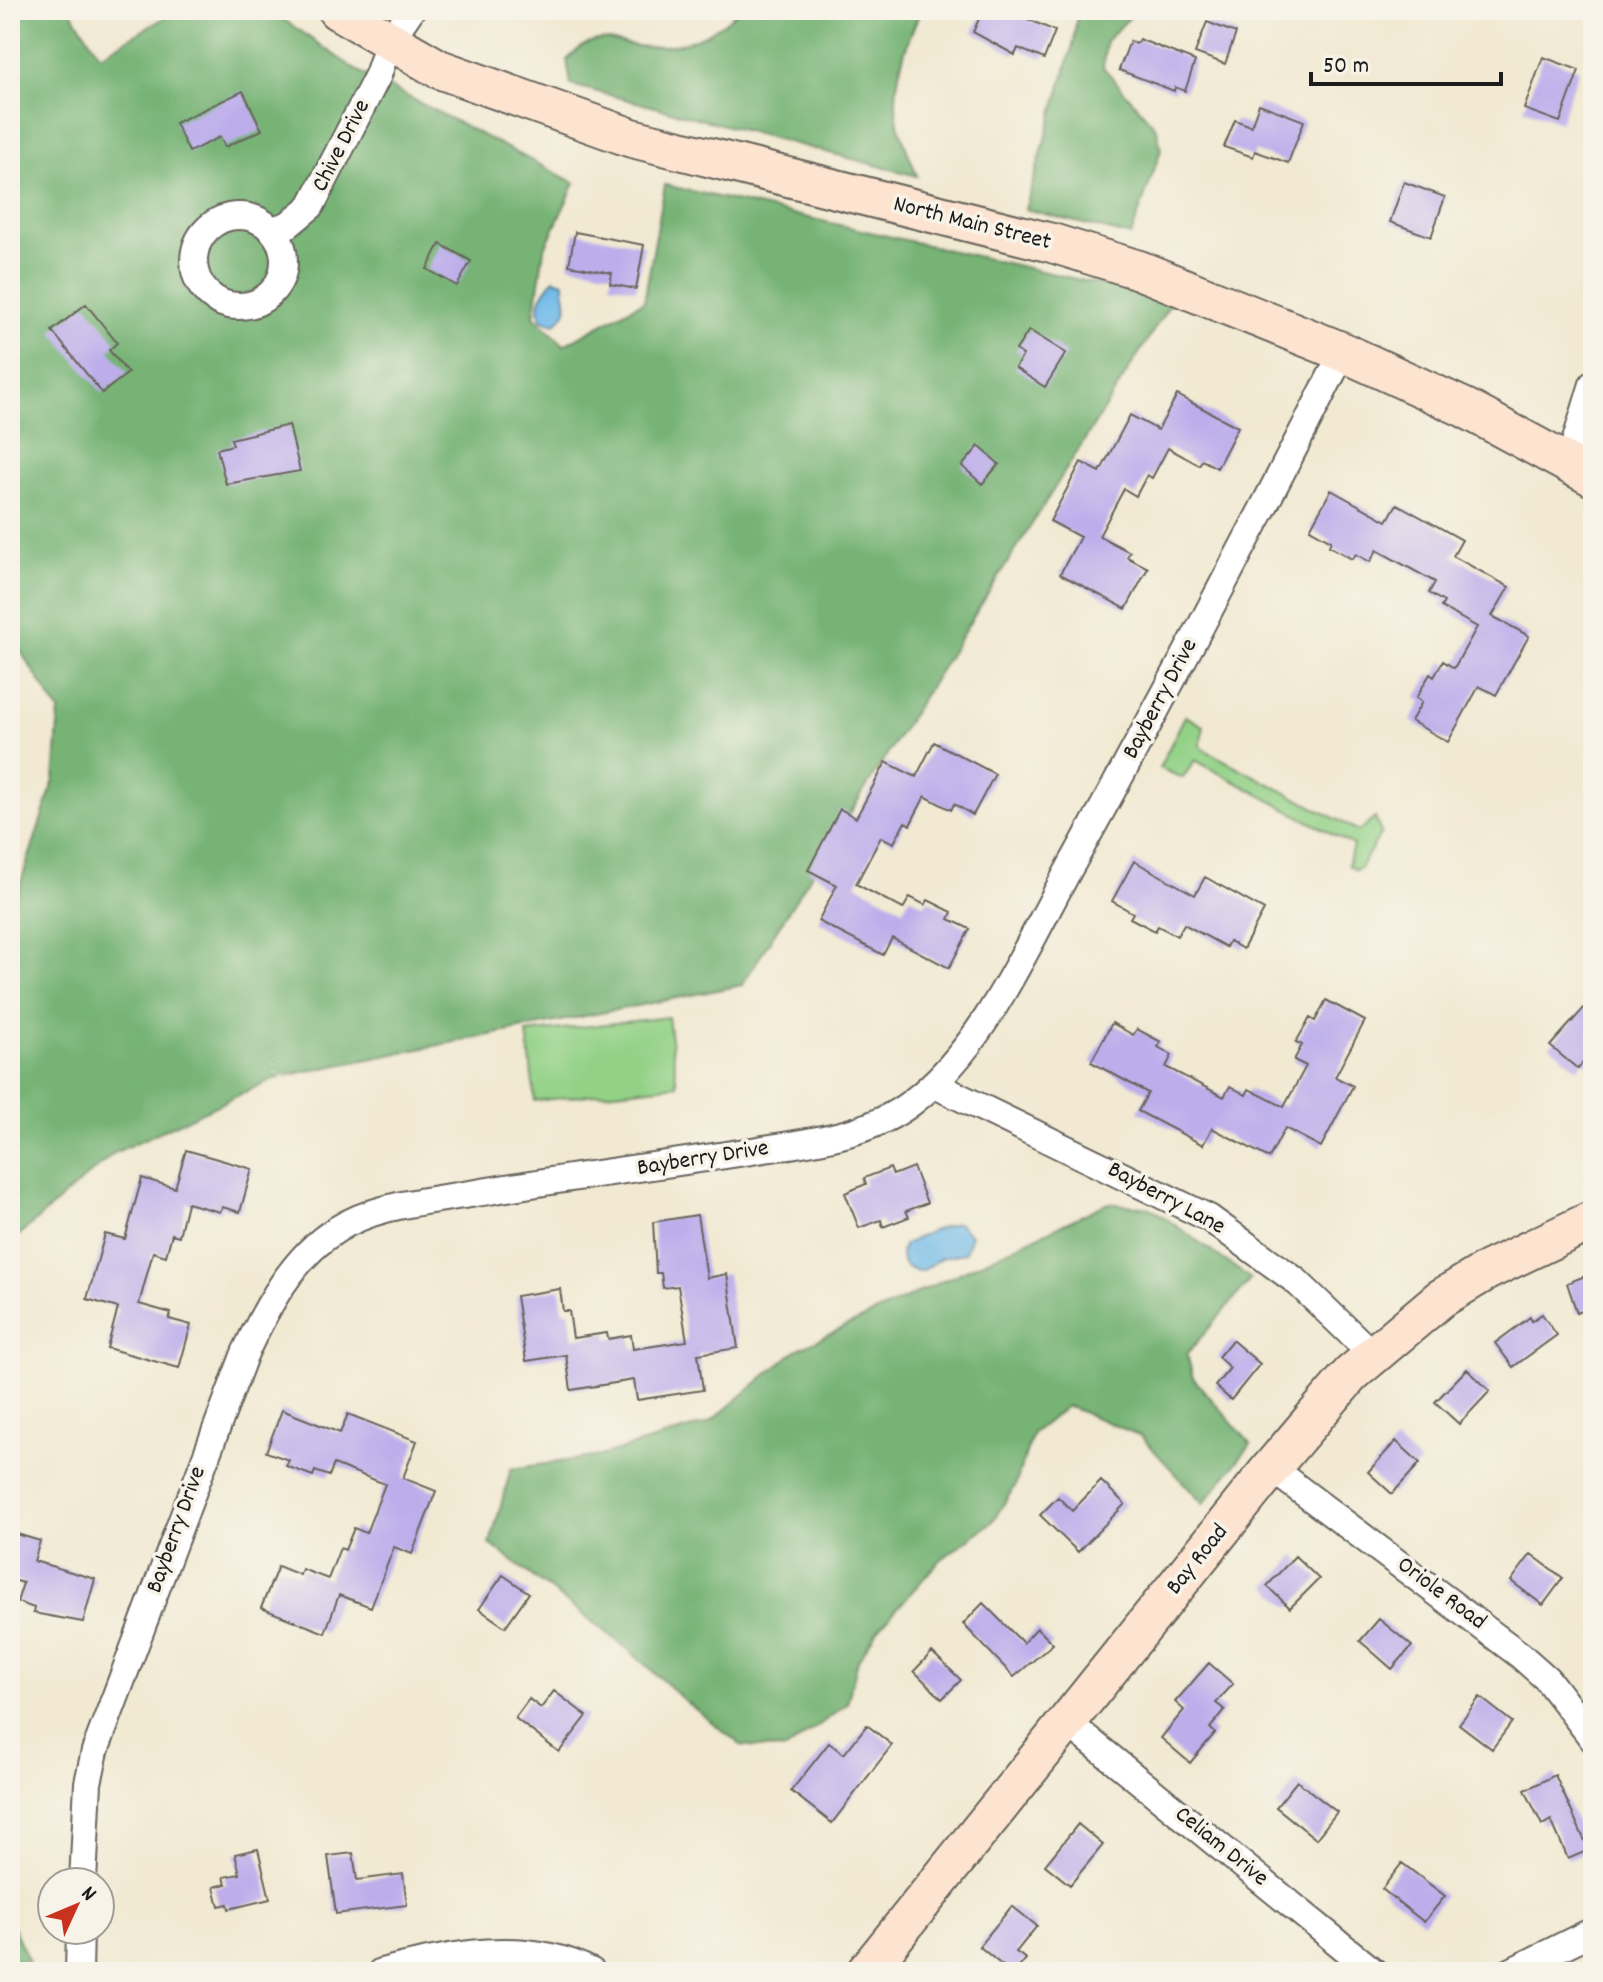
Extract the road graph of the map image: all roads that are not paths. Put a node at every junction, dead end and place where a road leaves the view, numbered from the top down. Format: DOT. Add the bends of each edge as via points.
graph roads {
  1 [pos="337,10"];
  2 [pos="411,10"];
  3 [pos="389,42"];
  4 [pos="272,230"];
  5 [pos="1343,352"];
  6 [pos="1593,384"];
  7 [pos="1581,470"];
  8 [pos="933,1084"];
  9 [pos="1593,1220"];
  10 [pos="1372,1354"];
  11 [pos="1271,1468"];
  12 [pos="1067,1722"];
  13 [pos="1593,1739"];
  14 [pos="84,1866"];
  15 [pos="1593,1931"];
  16 [pos="80,1946"];
  17 [pos="79,1972"];
  18 [pos="381,1972"];
  19 [pos="592,1972"];
  20 [pos="866,1972"];
  21 [pos="1374,1972"];
  22 [pos="1510,1972"];
  1 -- 3 [label="main road, North Main Street"];
  2 -- 3 [label="street, Chive Drive"];
  3 -- 4 [label="street, Chive Drive" via="378,75 311,206 288,225"];
  3 -- 5 [label="main road, North Main Street" via="439,69 632,138 1052,243 1139,270"];
  5 -- 7 [label="main road, North Main Street" via="1465,408"];
  5 -- 8 [label="street, Bayberry Drive" via="993,1007"];
  6 -- 7 [label="street"];
  8 -- 10 [label="street, Bayberry Lane" via="1209,1218 1296,1281"];
  8 -- 14 [label="street, Bayberry Drive" via="891,1117 837,1136 406,1205 355,1219 307,1254 245,1353 95,1751"];
  9 -- 10 [label="main road, Bay Road" via="1476,1277"];
  10 -- 11 [label="main road, Bay Road"];
  11 -- 12 [label="main road, Bay Road"];
  11 -- 13 [label="street, Oriole Road" via="1520,1655 1547,1679"];
  12 -- 20 [label="main road, Bay Road"];
  12 -- 21 [label="street, Celiam Drive"];
  15 -- 22 [label="street"];
  16 -- 17 [label="street"];
  18 -- 19 [label="street" via="475,1952 526,1954"];
}
